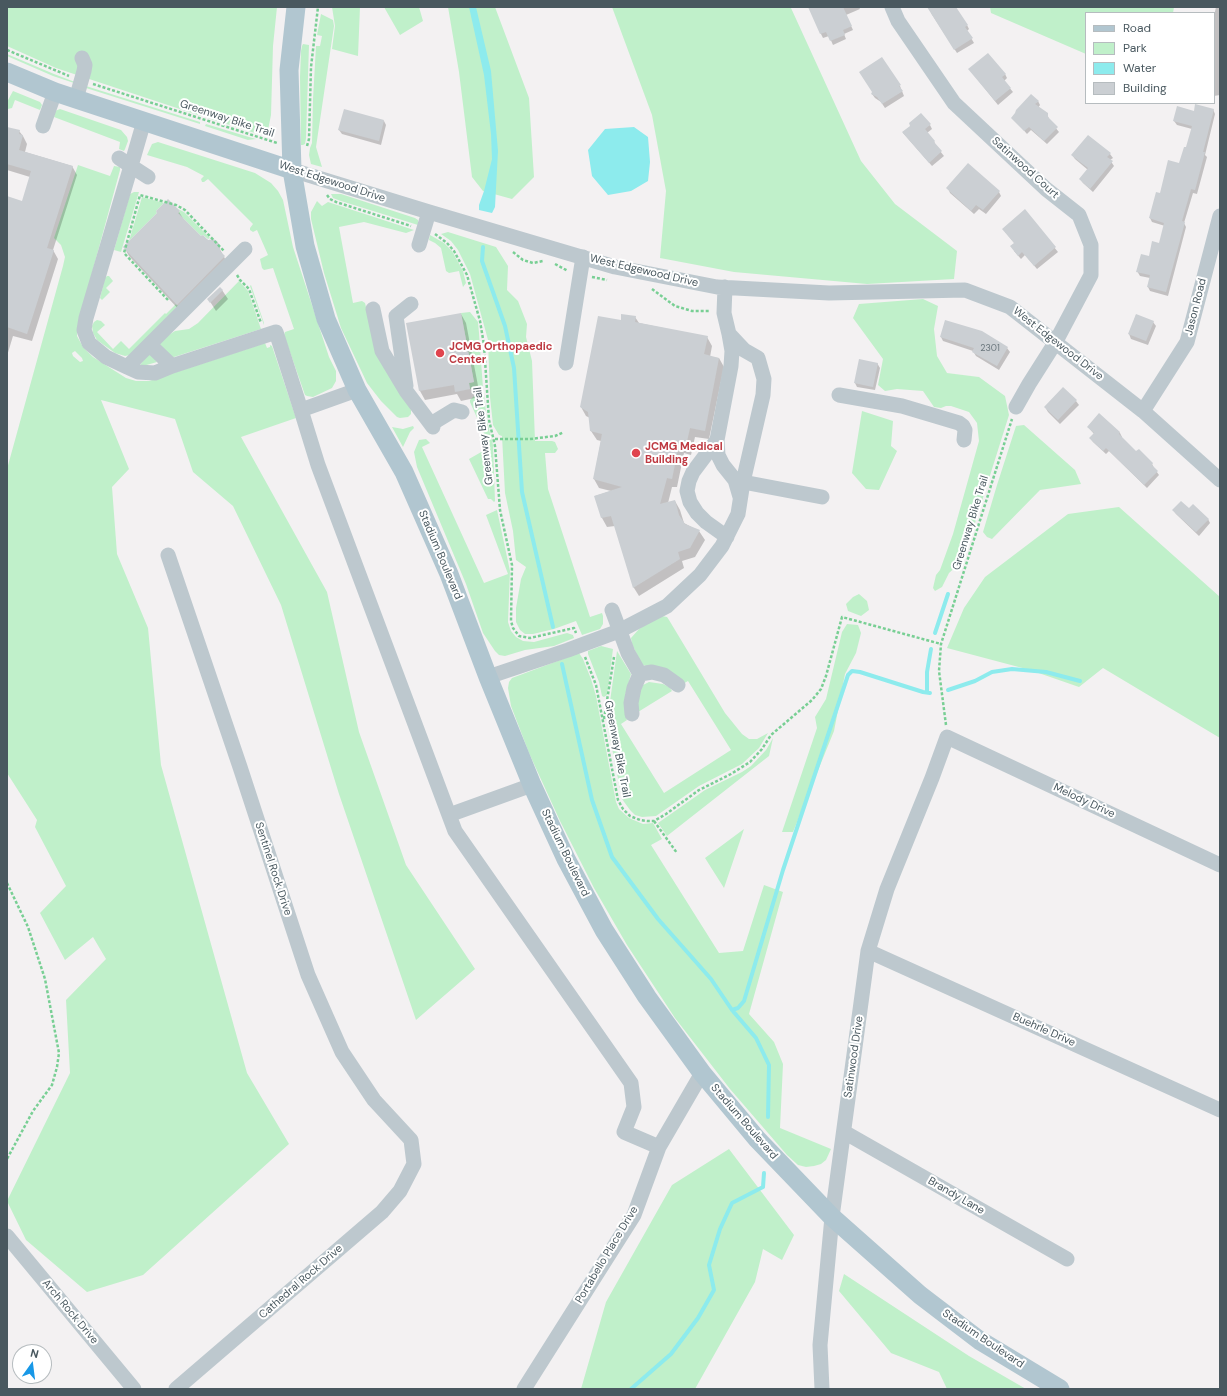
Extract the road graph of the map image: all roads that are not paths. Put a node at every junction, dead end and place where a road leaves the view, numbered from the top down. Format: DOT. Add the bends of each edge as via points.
graph roads {
  1 [pos="296,7"];
  2 [pos="892,7"];
  3 [pos="82,58"];
  4 [pos="8,76"];
  5 [pos="55,92"];
  6 [pos="76,99"];
  7 [pos="144,121"];
  8 [pos="43,126"];
  9 [pos="125,162"];
  10 [pos="292,170"];
  11 [pos="148,177"];
  12 [pos="429,212"];
  13 [pos="1220,216"];
  14 [pos="419,244"];
  15 [pos="245,249"];
  16 [pos="583,257"];
  17 [pos="1214,264"];
  18 [pos="725,287"];
  19 [pos="410,304"];
  20 [pos="373,309"];
  21 [pos="729,334"];
  22 [pos="1055,343"];
  23 [pos="150,345"];
  24 [pos="566,363"];
  25 [pos="172,366"];
  26 [pos="127,367"];
  27 [pos="357,390"];
  28 [pos="406,391"];
  29 [pos="839,395"];
  30 [pos="1016,408"];
  31 [pos="301,410"];
  32 [pos="1144,411"];
  33 [pos="462,412"];
  34 [pos="717,440"];
  35 [pos="964,440"];
  36 [pos="1220,480"];
  37 [pos="743,482"];
  38 [pos="822,497"];
  39 [pos="740,500"];
  40 [pos="727,537"];
  41 [pos="168,555"];
  42 [pos="612,610"];
  43 [pos="619,631"];
  44 [pos="640,674"];
  45 [pos="488,677"];
  46 [pos="678,685"];
  47 [pos="632,714"];
  48 [pos="947,737"];
  49 [pos="532,785"];
  50 [pos="449,815"];
  51 [pos="1220,865"];
  52 [pos="868,951"];
  53 [pos="702,1073"];
  54 [pos="1220,1110"];
  55 [pos="844,1132"];
  56 [pos="659,1147"];
  57 [pos="414,1164"];
  58 [pos="832,1217"];
  59 [pos="7,1236"];
  60 [pos="1067,1259"];
  61 [pos="134,1389"];
  62 [pos="176,1389"];
  63 [pos="524,1389"];
  64 [pos="822,1389"];
  65 [pos="1060,1389"];
  1 -- 10 [label="main road, Stadium Boulevard" via="289,70"];
  2 -- 22 [label="street, Satinwood Court" via="898,21 954,103 1046,189 1079,215 1091,245 1091,275"];
  3 -- 6 [label="street" via="84,65"];
  4 -- 5 [label="main road, West Edgewood Drive"];
  5 -- 6 [label="main road, West Edgewood Drive"];
  5 -- 8 [label="street"];
  6 -- 7 [label="main road, West Edgewood Drive"];
  7 -- 9 [label="street"];
  7 -- 10 [label="main road, West Edgewood Drive"];
  9 -- 11 [label="street"];
  9 -- 26 [label="street" via="84,330 89,343 106,357"];
  10 -- 12 [label="street, West Edgewood Drive"];
  10 -- 27 [label="main road, Stadium Boulevard" via="307,253 326,319"];
  12 -- 14 [label="street"];
  12 -- 16 [label="street, West Edgewood Drive"];
  13 -- 17 [label="street, Jason Road"];
  15 -- 23 [label="street"];
  16 -- 18 [label="street, West Edgewood Drive" via="615,267"];
  16 -- 24 [label="street"];
  17 -- 32 [label="street, Jason Road" via="1187,342"];
  18 -- 21 [label="street" via="724,313"];
  18 -- 22 [label="street, West Edgewood Drive" via="829,293 965,290 1010,307"];
  19 -- 28 [label="street" via="396,316"];
  20 -- 28 [label="street" via="382,351"];
  21 -- 34 [label="street" via="731,366"];
  21 -- 37 [label="street" via="744,350 764,358 763,395"];
  22 -- 30 [label="street"];
  22 -- 32 [label="street, West Edgewood Drive"];
  23 -- 25 [label="street"];
  23 -- 26 [label="street"];
  25 -- 26 [label="street" via="155,373 138,372"];
  25 -- 31 [label="street" via="276,332"];
  27 -- 31 [label="street"];
  27 -- 45 [label="main road, Stadium Boulevard" via="404,472 450,574"];
  28 -- 33 [label="street" via="432,426 454,410"];
  29 -- 35 [label="street" via="902,406 937,423 959,423 965,430"];
  31 -- 50 [label="street" via="318,465"];
  32 -- 36 [label="street, West Edgewood Drive"];
  34 -- 39 [label="street" via="718,455 735,480"];
  34 -- 40 [label="street" via="693,472 687,491 697,513"];
  37 -- 38 [label="street"];
  37 -- 39 [label="street"];
  39 -- 40 [label="street" via="738,514"];
  40 -- 43 [label="street" via="700,575 668,605"];
  41 -- 57 [label="street, Sentinel Rock Drive" via="308,975 342,1052 374,1100 411,1140"];
  42 -- 43 [label="street"];
  43 -- 44 [label="street"];
  43 -- 45 [label="street"];
  44 -- 46 [label="street" via="652,672 664,675"];
  44 -- 47 [label="street" via="631,703"];
  45 -- 49 [label="main road, Stadium Boulevard"];
  48 -- 51 [label="street, Melody Drive"];
  48 -- 52 [label="street, Satinwood Drive" via="887,889"];
  49 -- 50 [label="street"];
  49 -- 53 [label="main road, Stadium Boulevard" via="566,859 604,930 647,997"];
  50 -- 56 [label="street" via="455,831 631,1083 634,1107 624,1132"];
  52 -- 54 [label="street, Buehrle Drive"];
  52 -- 55 [label="street, Satinwood Drive"];
  53 -- 56 [label="street, Portabello Place Drive"];
  53 -- 58 [label="main road, Stadium Boulevard" via="757,1139"];
  55 -- 58 [label="street, Satinwood Drive"];
  55 -- 60 [label="street, Brandy Lane"];
  56 -- 63 [label="street, Portabello Place Drive" via="634,1215"];
  57 -- 62 [label="street, Cathedral Rock Drive" via="400,1191 382,1212"];
  58 -- 64 [label="street, Satinwood Drive" via="820,1345"];
  58 -- 65 [label="main road, Stadium Boulevard" via="926,1299 980,1340"];
  59 -- 61 [label="street, Arch Rock Drive"];
}
